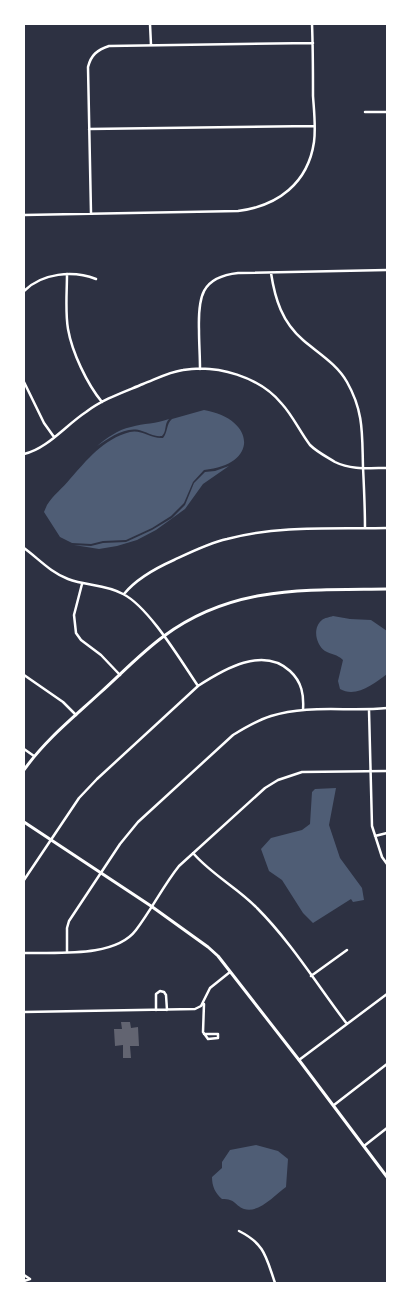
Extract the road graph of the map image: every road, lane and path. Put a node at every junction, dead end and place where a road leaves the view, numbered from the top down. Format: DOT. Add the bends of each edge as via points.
graph roads {
  1 [pos="150,24"];
  2 [pos="312,24"];
  3 [pos="313,43"];
  4 [pos="150,45"];
  5 [pos="365,112"];
  6 [pos="387,112"];
  7 [pos="314,126"];
  8 [pos="89,130"];
  9 [pos="91,213"];
  10 [pos="24,215"];
  11 [pos="387,270"];
  12 [pos="271,273"];
  13 [pos="67,274"];
  14 [pos="96,279"];
  15 [pos="24,291"];
  16 [pos="200,369"];
  17 [pos="24,382"];
  18 [pos="102,402"];
  19 [pos="54,436"];
  20 [pos="24,454"];
  21 [pos="363,468"];
  22 [pos="387,468"];
  23 [pos="365,528"];
  24 [pos="387,528"];
  25 [pos="24,548"];
  26 [pos="82,583"];
  27 [pos="387,589"];
  28 [pos="124,594"];
  29 [pos="164,636"];
  30 [pos="24,675"];
  31 [pos="120,675"];
  32 [pos="198,686"];
  33 [pos="387,708"];
  34 [pos="303,710"];
  35 [pos="368,710"];
  36 [pos="76,715"];
  37 [pos="24,749"];
  38 [pos="34,756"];
  39 [pos="24,770"];
  40 [pos="370,771"];
  41 [pos="387,771"];
  42 [pos="24,822"];
  43 [pos="387,833"];
  44 [pos="375,836"];
  45 [pos="50,841"];
  46 [pos="193,853"];
  47 [pos="387,864"];
  48 [pos="101,873"];
  49 [pos="24,880"];
  50 [pos="152,906"];
  51 [pos="347,950"];
  52 [pos="67,951"];
  53 [pos="24,953"];
  54 [pos="230,972"];
  55 [pos="311,976"];
  56 [pos="387,994"];
  57 [pos="204,1002"];
  58 [pos="156,1010"];
  59 [pos="167,1010"];
  60 [pos="24,1012"];
  61 [pos="347,1024"];
  62 [pos="204,1034"];
  63 [pos="299,1060"];
  64 [pos="387,1064"];
  65 [pos="334,1105"];
  66 [pos="387,1128"];
  67 [pos="364,1146"];
  68 [pos="387,1177"];
  69 [pos="238,1231"];
  70 [pos="24,1275"];
  71 [pos="24,1281"];
  72 [pos="275,1283"];
  1 -- 4 [label="street"];
  2 -- 3 [label="street"];
  3 -- 4 [label="street"];
  3 -- 7 [label="street"];
  4 -- 8 [label="street" via="109,46 93,55 88,67"];
  5 -- 6 [label="street"];
  7 -- 8 [label="street"];
  7 -- 9 [label="street" via="312,152 303,174 281,196 256,208"];
  8 -- 9 [label="street"];
  9 -- 10 [label="street"];
  11 -- 12 [label="street"];
  12 -- 16 [label="street" via="225,274 205,288 198,308"];
  12 -- 21 [label="street" via="286,322 330,362 346,380 355,399 362,424"];
  13 -- 14 [label="street"];
  13 -- 15 [label="street" via="42,278"];
  13 -- 18 [label="street" via="68,328 75,353"];
  16 -- 18 [label="street" via="169,374"];
  16 -- 21 [label="street" via="242,376 264,389 282,403 310,445 320,453 337,463"];
  17 -- 19 [label="street"];
  18 -- 19 [label="street"];
  19 -- 20 [label="street" via="38,449"];
  21 -- 22 [label="street"];
  21 -- 23 [label="street"];
  23 -- 24 [label="street"];
  23 -- 28 [label="street" via="294,529 226,539 164,564"];
  25 -- 26 [label="street" via="55,573"];
  26 -- 28 [label="street"];
  26 -- 31 [label="street" via="74,615 76,633"];
  27 -- 29 [label="main road" via="293,590 263,594 224,605"];
  28 -- 29 [label="street"];
  29 -- 31 [label="main road"];
  29 -- 32 [label="street"];
  30 -- 36 [label="street"];
  31 -- 36 [label="main road"];
  32 -- 34 [label="street" via="242,663 272,660 294,674 304,696"];
  32 -- 45 [label="street" via="85,792"];
  33 -- 35 [label="street"];
  34 -- 35 [label="street"];
  34 -- 48 [label="street" via="271,716 234,735 138,822"];
  35 -- 40 [label="street"];
  36 -- 38 [label="main road"];
  37 -- 38 [label="street"];
  38 -- 39 [label="main road"];
  40 -- 41 [label="street"];
  40 -- 44 [label="street" via="370,808"];
  40 -- 46 [label="street" via="302,772 278,780"];
  42 -- 45 [label="main road"];
  43 -- 44 [label="street"];
  44 -- 47 [label="street"];
  45 -- 48 [label="main road"];
  45 -- 49 [label="street"];
  46 -- 50 [label="street" via="179,866"];
  46 -- 55 [label="street" via="257,908"];
  48 -- 50 [label="main road"];
  48 -- 52 [label="street" via="69,922"];
  50 -- 52 [label="street" via="136,931 114,947"];
  50 -- 54 [label="main road" via="208,947"];
  51 -- 55 [label="street"];
  52 -- 53 [label="street"];
  54 -- 57 [label="street" via="210,988"];
  54 -- 63 [label="main road"];
  55 -- 61 [label="street"];
  56 -- 61 [label="street"];
  57 -- 59 [label="street" via="199,1008"];
  57 -- 62 [label="street"];
  58 -- 59 [label="street"];
  58 -- 59 [label="street" via="156,994 160,991 166,993"];
  58 -- 60 [label="street"];
  61 -- 63 [label="street"];
  62 -- 62 [label="street" via="208,1039 218,1038 218,1034"];
  63 -- 65 [label="main road"];
  64 -- 65 [label="street"];
  65 -- 67 [label="main road"];
  66 -- 67 [label="street"];
  67 -- 68 [label="main road"];
  69 -- 72 [label="street" via="252,1238 264,1252"];
  70 -- 71 [label="street" via="30,1279"];
}
